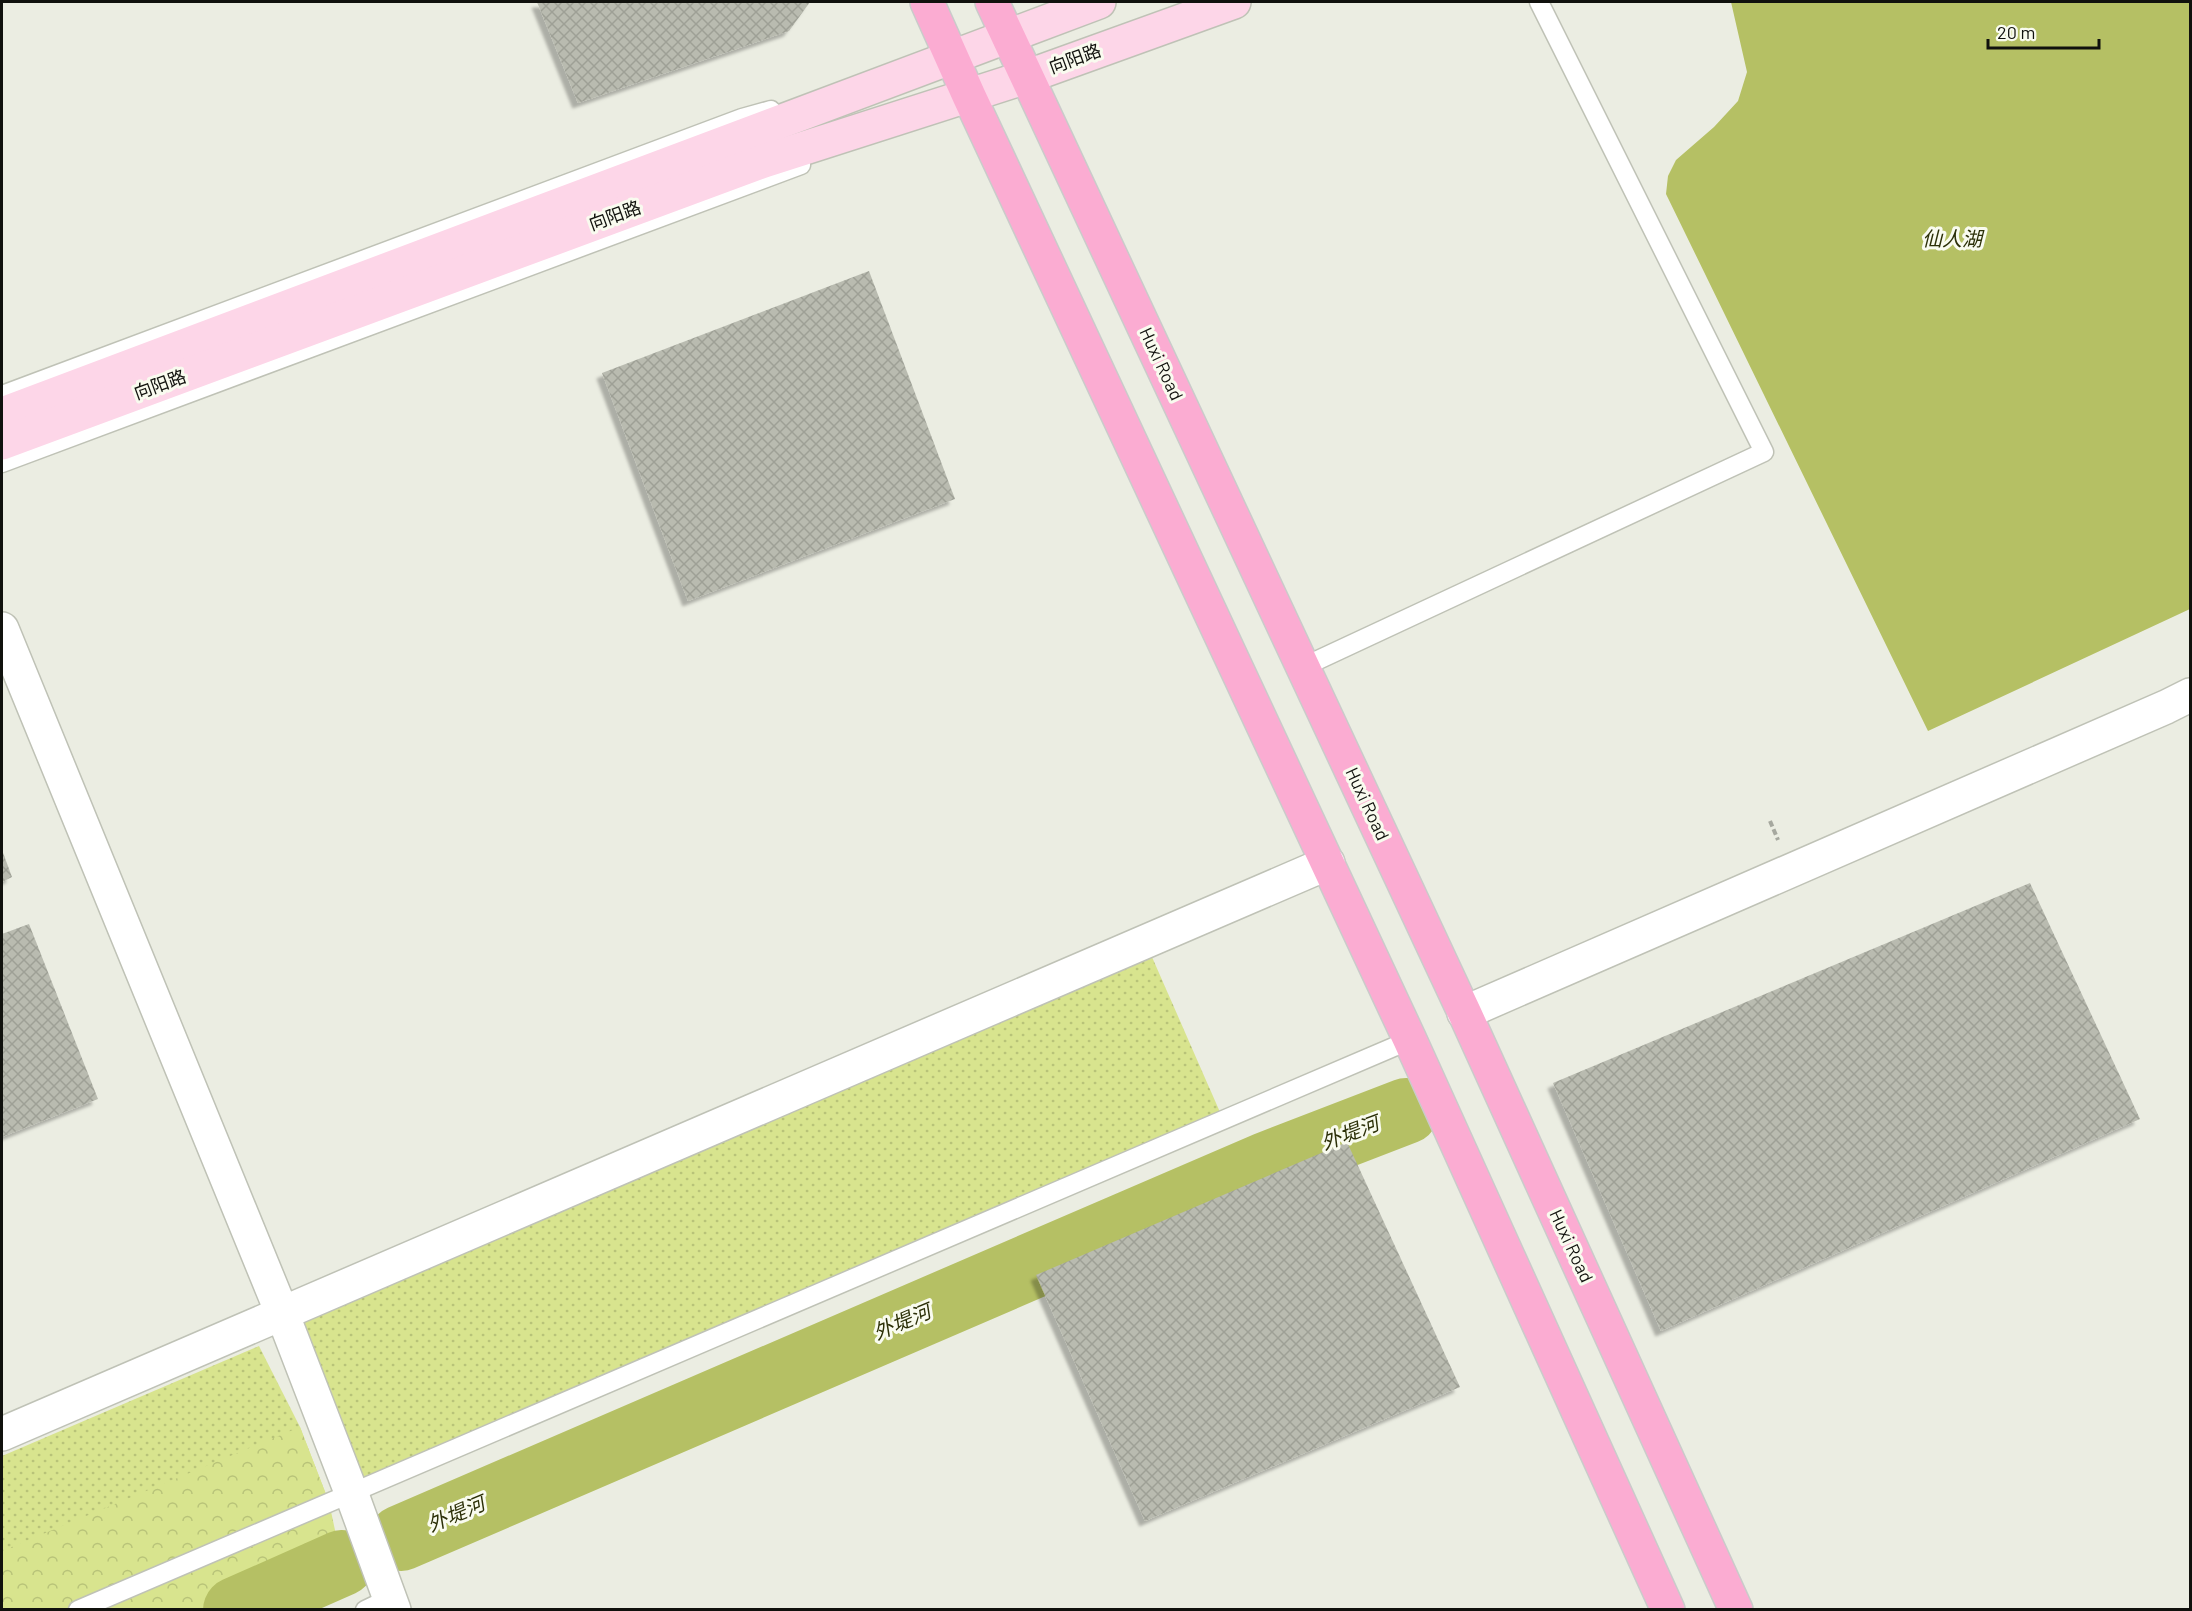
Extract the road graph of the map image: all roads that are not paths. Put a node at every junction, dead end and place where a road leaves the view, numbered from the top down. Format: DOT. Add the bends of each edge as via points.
graph roads {
  1 [pos="927,2"];
  2 [pos="992,2"];
  3 [pos="1099,2"];
  4 [pos="1234,2"];
  5 [pos="1539,2"];
  6 [pos="1007,36"];
  7 [pos="951,57"];
  8 [pos="1026,76"];
  9 [pos="969,96"];
  10 [pos="2,395"];
  11 [pos="2,414"];
  12 [pos="2,443"];
  13 [pos="2,463"];
  14 [pos="2,629"];
  15 [pos="1304,667"];
  16 [pos="2190,695"];
  17 [pos="1328,863"];
  18 [pos="1464,1013"];
  19 [pos="1410,1040"];
  20 [pos="282,1313"];
  21 [pos="2,1434"];
  22 [pos="351,1492"];
  23 [pos="383,1606"];
  24 [pos="78,1610"];
  25 [pos="1668,1610"];
  26 [pos="1737,1610"];
  1 -- 7 [label="main road"];
  2 -- 6 [label="main road, Huxi Road"];
  3 -- 6 [label="main road, 向阳路"];
  4 -- 8 [label="main road, 向阳路"];
  5 -- 15 [label="lane" via="1764,452"];
  6 -- 7 [label="main road, 向阳路"];
  6 -- 8 [label="main road, Huxi Road"];
  7 -- 9 [label="main road"];
  7 -- 10 [label="lane" via="742,118"];
  7 -- 11 [label="main road, 向阳路"];
  8 -- 9 [label="main road, 向阳路"];
  8 -- 15 [label="main road, Huxi Road"];
  9 -- 12 [label="main road, 向阳路" via="764,160"];
  9 -- 13 [label="lane" via="764,180"];
  9 -- 17 [label="main road"];
  14 -- 20 [label="street"];
  15 -- 18 [label="main road, Huxi Road"];
  16 -- 18 [label="street"];
  17 -- 19 [label="main road"];
  17 -- 20 [label="street"];
  18 -- 26 [label="main road, Huxi Road"];
  19 -- 22 [label="lane"];
  19 -- 25 [label="main road"];
  20 -- 21 [label="street"];
  20 -- 22 [label="street"];
  22 -- 23 [label="street"];
  22 -- 24 [label="lane"];
}
